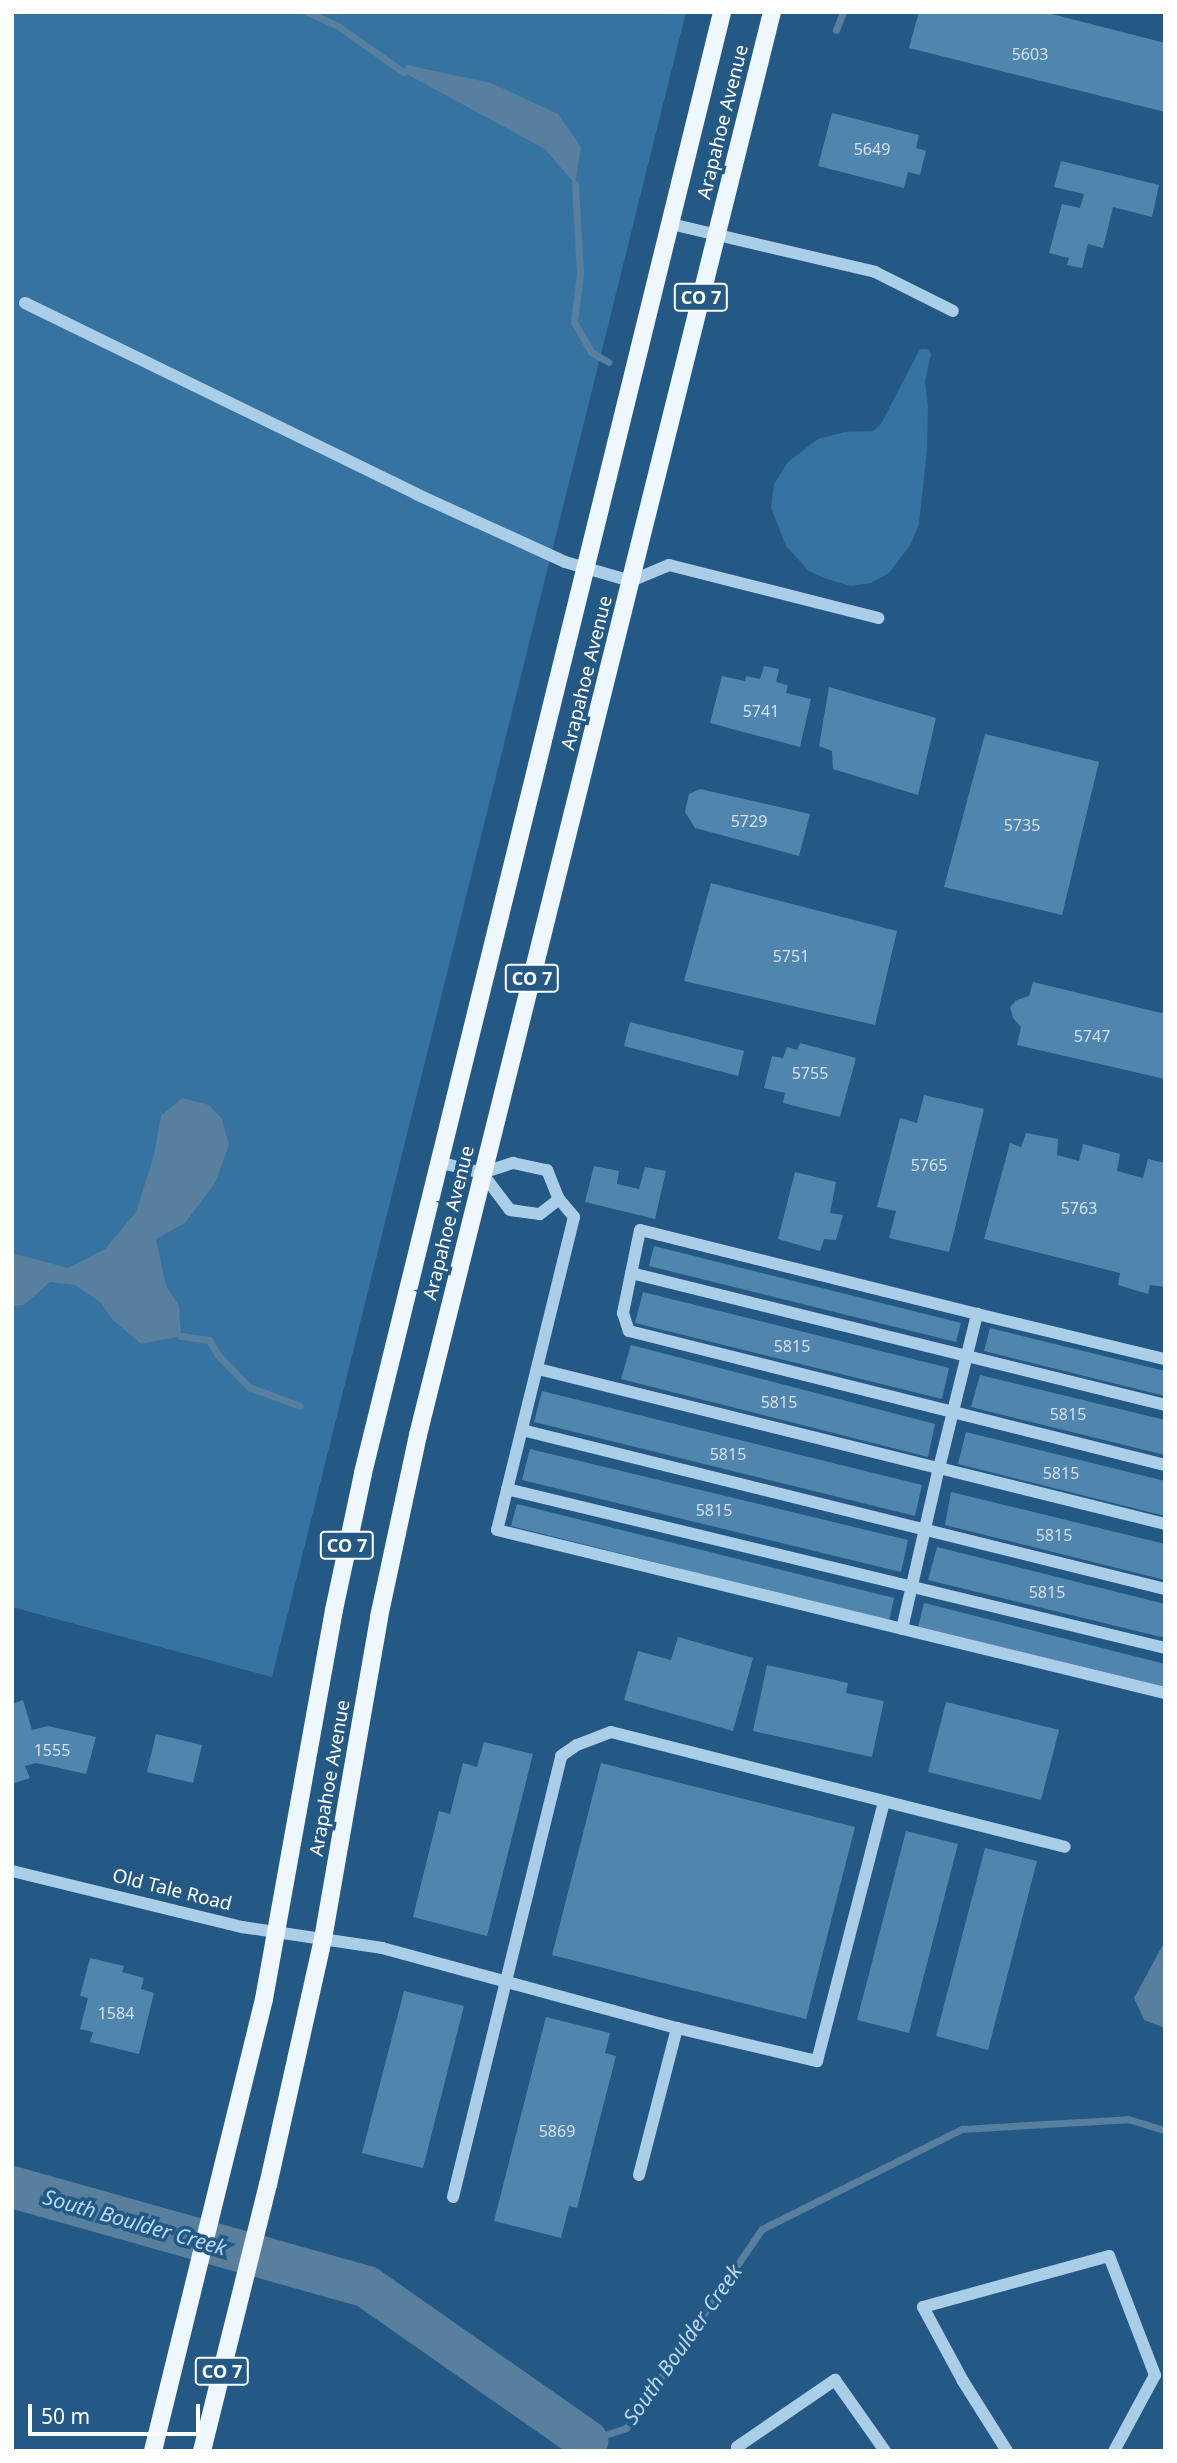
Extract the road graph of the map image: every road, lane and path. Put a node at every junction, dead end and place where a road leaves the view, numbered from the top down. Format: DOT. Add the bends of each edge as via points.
graph roads {
  1 [pos="722,12"];
  2 [pos="772,12"];
  3 [pos="671,225"];
  4 [pos="717,235"];
  5 [pos="24,303"];
  6 [pos="953,312"];
  7 [pos="586,568"];
  8 [pos="631,581"];
  9 [pos="878,618"];
  10 [pos="438,1162"];
  11 [pos="482,1174"];
  12 [pos="559,1199"];
  13 [pos="631,1273"];
  14 [pos="977,1314"];
  15 [pos="967,1356"];
  16 [pos="1165,1359"];
  17 [pos="538,1369"];
  18 [pos="1165,1405"];
  19 [pos="953,1412"];
  20 [pos="522,1430"];
  21 [pos="1165,1465"];
  22 [pos="939,1468"];
  23 [pos="507,1489"];
  24 [pos="1165,1524"];
  25 [pos="924,1530"];
  26 [pos="911,1586"];
  27 [pos="1165,1589"];
  28 [pos="902,1629"];
  29 [pos="1165,1648"];
  30 [pos="1165,1693"];
  31 [pos="884,1801"];
  32 [pos="1065,1847"];
  33 [pos="12,1871"];
  34 [pos="278,1931"];
  35 [pos="323,1939"];
  36 [pos="507,1982"];
  37 [pos="677,2028"];
  38 [pos="639,2175"];
  39 [pos="453,2197"];
  40 [pos="153,2451"];
  41 [pos="202,2451"];
  42 [pos="739,2451"];
  43 [pos="885,2451"];
  44 [pos="1007,2451"];
  45 [pos="1114,2451"];
  1 -- 3 [label="main road, Arapahoe Avenue / CO 7"];
  2 -- 4 [label="main road, Arapahoe Avenue / CO 7"];
  3 -- 4 [label="street"];
  3 -- 7 [label="main road, Arapahoe Avenue / CO 7"];
  4 -- 6 [label="street" via="875,272"];
  4 -- 8 [label="main road, Arapahoe Avenue / CO 7"];
  5 -- 7 [label="street" via="416,494"];
  7 -- 8 [label="street"];
  7 -- 10 [label="main road, Arapahoe Avenue / CO 7"];
  8 -- 9 [label="street" via="669,565"];
  8 -- 11 [label="main road, Arapahoe Avenue / CO 7"];
  10 -- 11 [label="street"];
  10 -- 34 [label="main road, Arapahoe Avenue / CO 7" via="347,1543"];
  11 -- 12 [label="street" via="513,1163 547,1170"];
  11 -- 12 [label="street" via="510,1210 540,1214"];
  11 -- 35 [label="main road, Arapahoe Avenue / CO 7" via="392,1551"];
  12 -- 17 [label="street" via="574,1217"];
  13 -- 14 [label="street" via="640,1230"];
  13 -- 15 [label="street"];
  13 -- 19 [label="street" via="623,1313 629,1331"];
  14 -- 15 [label="street"];
  14 -- 16 [label="street"];
  15 -- 18 [label="street"];
  15 -- 19 [label="street"];
  17 -- 20 [label="street"];
  17 -- 22 [label="street"];
  19 -- 21 [label="street"];
  19 -- 22 [label="street"];
  20 -- 23 [label="street"];
  20 -- 25 [label="street"];
  22 -- 24 [label="street"];
  22 -- 25 [label="street"];
  23 -- 26 [label="street"];
  23 -- 28 [label="street" via="497,1530"];
  25 -- 26 [label="street"];
  25 -- 27 [label="street"];
  26 -- 28 [label="street"];
  26 -- 29 [label="street"];
  28 -- 30 [label="street"];
  31 -- 32 [label="street"];
  31 -- 36 [label="street" via="611,1732 577,1745 561,1756"];
  31 -- 37 [label="street, Old Tale Road" via="817,2061"];
  33 -- 34 [label="street, Old Tale Road" via="225,1924"];
  34 -- 35 [label="street, Old Tale Road"];
  34 -- 40 [label="main road, Arapahoe Avenue / CO 7"];
  35 -- 36 [label="street, Old Tale Road" via="382,1948"];
  35 -- 41 [label="main road, Arapahoe Avenue / CO 7"];
  36 -- 37 [label="street, Old Tale Road"];
  36 -- 39 [label="street"];
  37 -- 38 [label="street"];
  42 -- 43 [label="street" via="737,2447 835,2380"];
  44 -- 45 [label="street" via="923,2307 1109,2256 1155,2375"];
}
